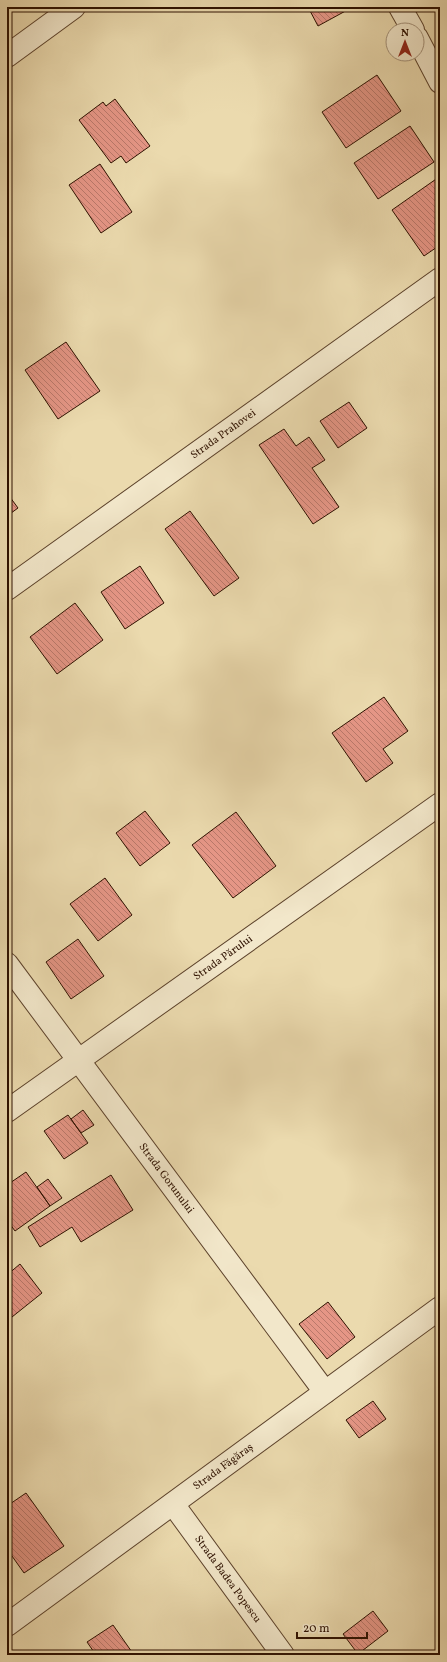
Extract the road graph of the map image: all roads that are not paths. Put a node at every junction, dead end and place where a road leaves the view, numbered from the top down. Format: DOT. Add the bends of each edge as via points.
graph roads {
  1 [pos="74,7"];
  2 [pos="400,7"];
  3 [pos="408,22"];
  4 [pos="425,53"];
  5 [pos="7,56"];
  6 [pos="440,82"];
  7 [pos="440,279"];
  8 [pos="7,589"];
  9 [pos="440,804"];
  10 [pos="7,964"];
  11 [pos="79,1060"];
  12 [pos="7,1111"];
  13 [pos="440,1308"];
  14 [pos="325,1392"];
  15 [pos="173,1504"];
  16 [pos="7,1625"];
  17 [pos="283,1655"];
  1 -- 5 [label="street"];
  2 -- 3 [label="street"];
  4 -- 6 [label="street"];
  7 -- 8 [label="street, Strada Prahovei"];
  9 -- 11 [label="street, Strada Părului"];
  10 -- 11 [label="street, Strada Gorunului"];
  11 -- 12 [label="street, Strada Părului"];
  11 -- 14 [label="street, Strada Gorunului"];
  13 -- 14 [label="street, Strada Făgăraș"];
  14 -- 15 [label="street, Strada Făgăraș"];
  15 -- 16 [label="street, Strada Făgăraș"];
  15 -- 17 [label="street, Strada Badea Popescu"];
}
